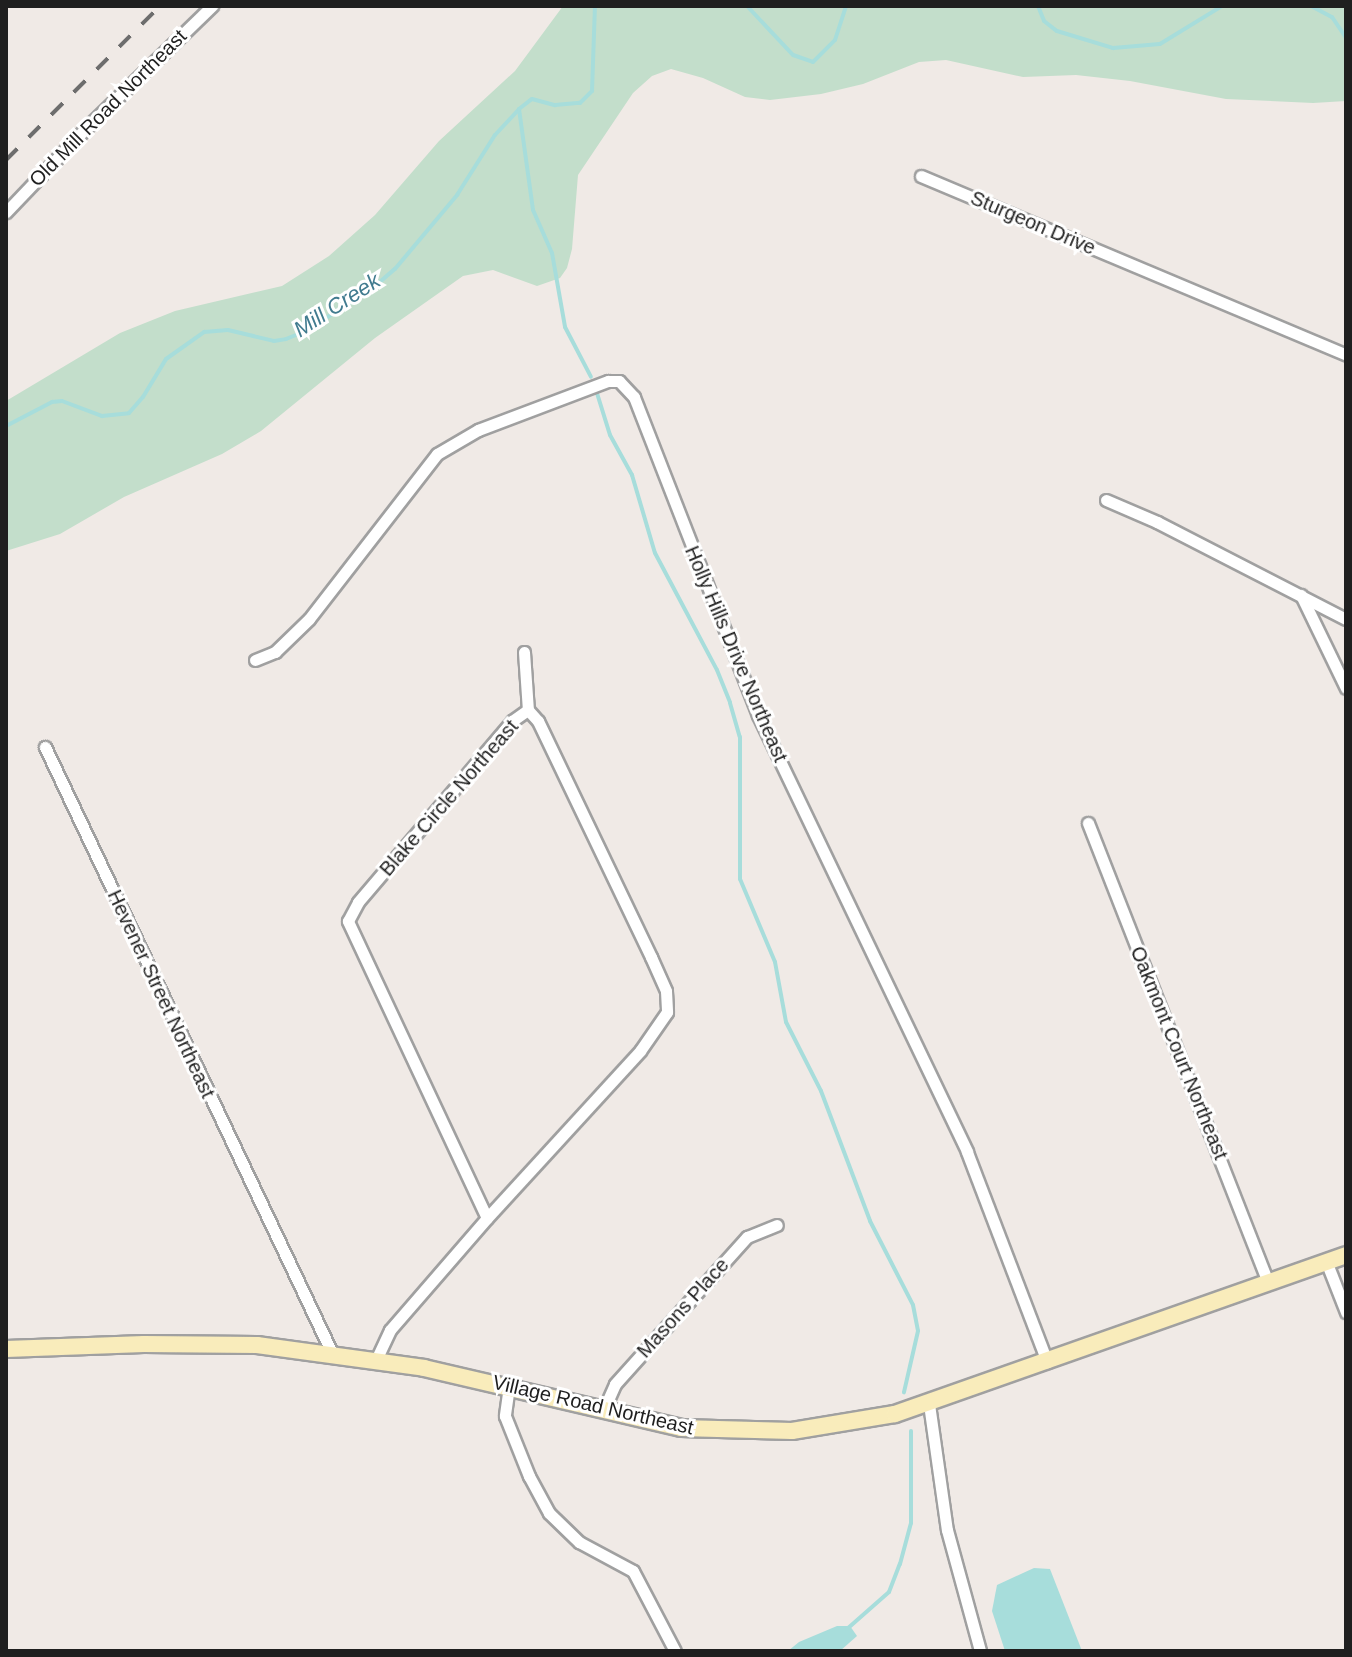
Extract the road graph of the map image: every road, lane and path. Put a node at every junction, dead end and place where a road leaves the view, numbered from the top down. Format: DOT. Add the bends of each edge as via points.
graph roads {
  1 [pos="212,6"];
  2 [pos="921,176"];
  3 [pos="6,212"];
  4 [pos="1346,355"];
  5 [pos="1106,500"];
  6 [pos="1300,594"];
  7 [pos="1346,619"];
  8 [pos="524,652"];
  9 [pos="255,660"];
  10 [pos="1346,688"];
  11 [pos="528,710"];
  12 [pos="45,747"];
  13 [pos="1088,823"];
  14 [pos="487,1218"];
  15 [pos="777,1225"];
  16 [pos="1346,1255"];
  17 [pos="1326,1261"];
  18 [pos="1268,1283"];
  19 [pos="1346,1312"];
  20 [pos="6,1349"];
  21 [pos="332,1353"];
  22 [pos="376,1360"];
  23 [pos="1047,1362"];
  24 [pos="509,1386"];
  25 [pos="929,1404"];
  26 [pos="604,1409"];
  27 [pos="675,1651"];
  28 [pos="980,1651"];
  1 -- 3 [label="street, Old Mill Road Northeast"];
  2 -- 4 [label="street, Sturgeon Drive"];
  5 -- 6 [label="street"];
  6 -- 7 [label="street"];
  6 -- 10 [label="street"];
  8 -- 11 [label="street"];
  9 -- 23 [label="street, Holly Hills Drive Northeast" via="275,652 309,619 437,454 478,430 619,381 634,397 758,715 967,1152"];
  11 -- 14 [label="street, Blake Circle Northeast" via="512,721 358,902 348,921"];
  11 -- 14 [label="street, Blake Circle Northeast" via="538,721 651,957 666,991 667,1012 640,1051"];
  12 -- 21 [label="street, Hevener Street Northeast"];
  13 -- 18 [label="street, Oakmont Court Northeast"];
  14 -- 22 [label="street, Blake Circle Northeast" via="390,1330"];
  15 -- 26 [label="street, Masons Place" via="747,1237 615,1384"];
  16 -- 17 [label="main road, Village Road Northeast"];
  17 -- 18 [label="main road, Village Road Northeast"];
  17 -- 19 [label="street"];
  18 -- 23 [label="main road, Village Road Northeast"];
  20 -- 21 [label="main road, Village Road Northeast" via="257,1345"];
  21 -- 22 [label="main road, Village Road Northeast"];
  22 -- 24 [label="main road, Village Road Northeast"];
  23 -- 25 [label="main road, Village Road Northeast"];
  24 -- 26 [label="main road, Village Road Northeast"];
  24 -- 27 [label="street" via="505,1416 549,1513 579,1542 633,1571"];
  25 -- 26 [label="main road, Village Road Northeast" via="842,1426 792,1431 681,1428"];
  25 -- 28 [label="street" via="947,1530"];
}
